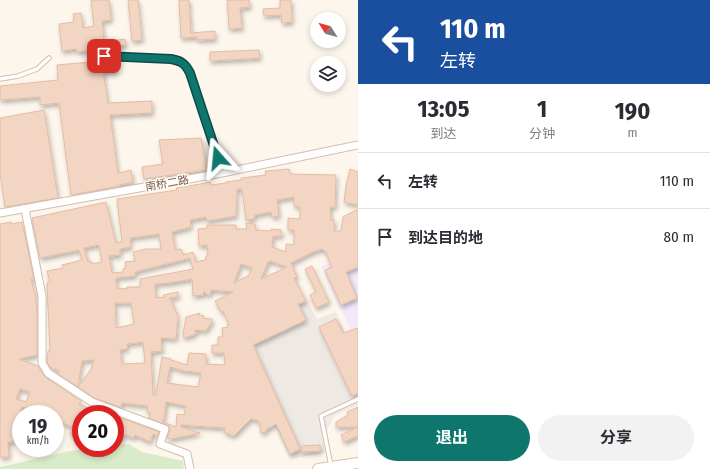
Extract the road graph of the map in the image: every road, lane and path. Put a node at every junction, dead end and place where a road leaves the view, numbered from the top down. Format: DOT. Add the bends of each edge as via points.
graph roads {
  1 [pos="104,56"];
  2 [pos="49,58"];
  3 [pos="0,79"];
  4 [pos="358,145"];
  5 [pos="222,173"];
  6 [pos="25,209"];
  7 [pos="0,214"];
  8 [pos="358,399"];
  9 [pos="358,463"];
  10 [pos="332,467"];
  11 [pos="190,469"];
  12 [pos="318,469"];
  1 -- 5 [label="lane" via="171,59 181,61 187,66"];
  2 -- 3 [label="lane" via="37,69"];
  4 -- 5 [label="street, 南桥二路"];
  5 -- 6 [label="street, 南桥二路"];
  6 -- 7 [label="street, 南桥二路"];
  6 -- 11 [label="street" via="42,296 42,363 48,373 92,402 165,429 160,444 187,454"];
  8 -- 10 [label="lane" via="321,416"];
  9 -- 10 [label="main road"];
  10 -- 12 [label="main road"];
}
